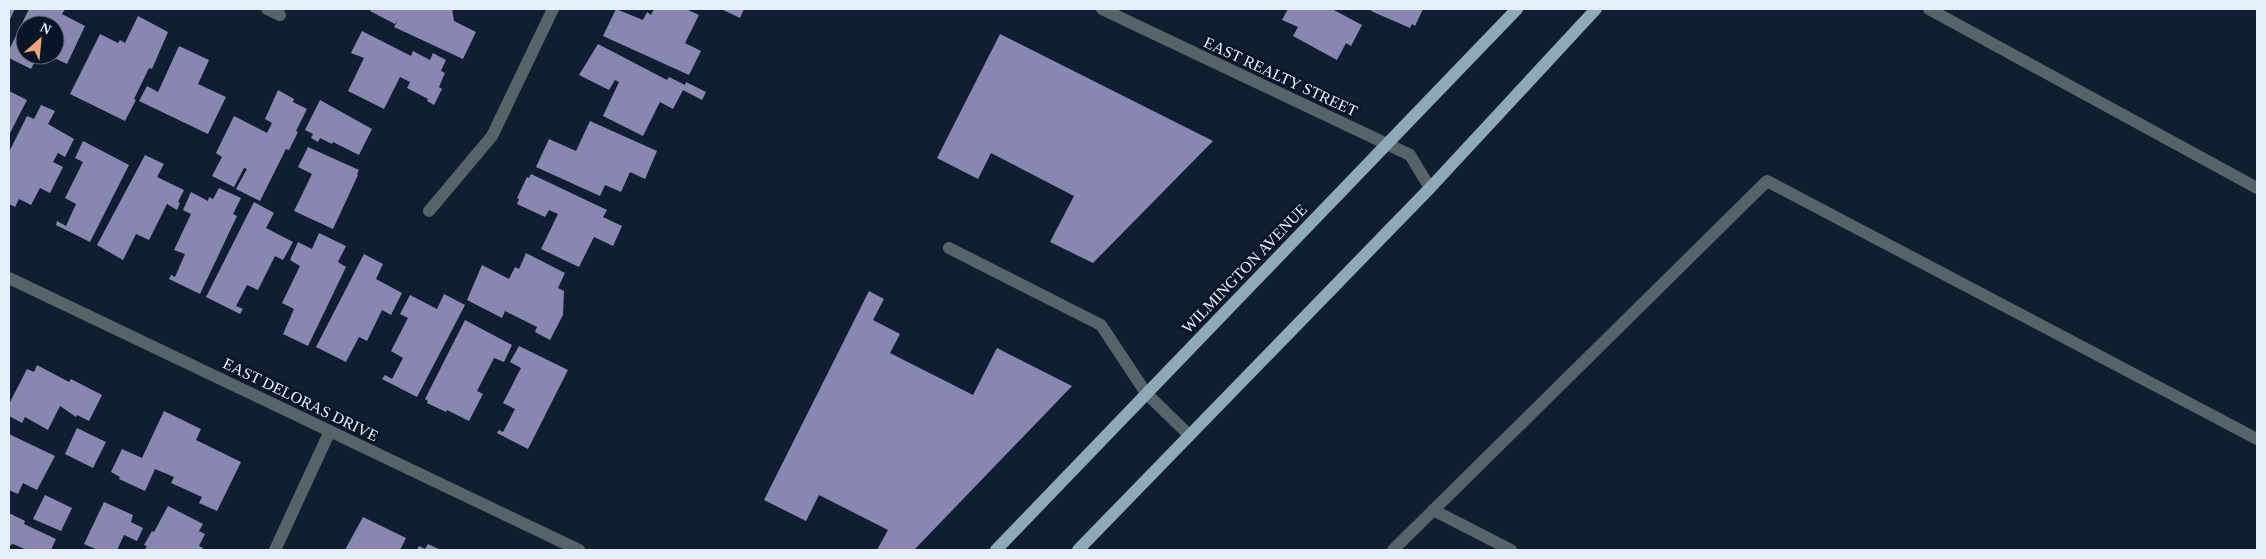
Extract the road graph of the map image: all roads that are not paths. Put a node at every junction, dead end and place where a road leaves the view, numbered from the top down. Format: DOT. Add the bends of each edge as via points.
graph roads {
  1 [pos="268,9"];
  2 [pos="553,9"];
  3 [pos="1102,9"];
  4 [pos="1516,9"];
  5 [pos="1596,9"];
  6 [pos="1929,9"];
  7 [pos="280,15"];
  8 [pos="1386,144"];
  9 [pos="1430,188"];
  10 [pos="2257,188"];
  11 [pos="429,211"];
  12 [pos="949,248"];
  13 [pos="9,278"];
  14 [pos="1146,393"];
  15 [pos="330,431"];
  16 [pos="1189,435"];
  17 [pos="2257,439"];
  18 [pos="1433,510"];
  19 [pos="275,550"];
  20 [pos="579,550"];
  21 [pos="996,550"];
  22 [pos="1078,550"];
  23 [pos="1393,550"];
  24 [pos="1511,550"];
  1 -- 7 [label="street"];
  2 -- 11 [label="street" via="492,136"];
  3 -- 8 [label="street, EAST REALTY STREET"];
  4 -- 8 [label="main road, WILMINGTON AVENUE"];
  5 -- 9 [label="main road"];
  6 -- 10 [label="street"];
  8 -- 9 [label="street, EAST REALTY STREET" via="1410,155"];
  8 -- 14 [label="main road, WILMINGTON AVENUE"];
  9 -- 16 [label="main road"];
  12 -- 14 [label="street" via="1101,325"];
  13 -- 15 [label="street, EAST DELORAS DRIVE"];
  14 -- 16 [label="street"];
  14 -- 21 [label="main road, WILMINGTON AVENUE"];
  15 -- 19 [label="street"];
  15 -- 20 [label="street, EAST DELORAS DRIVE"];
  16 -- 22 [label="main road"];
  17 -- 18 [label="street" via="1767,181"];
  18 -- 23 [label="street"];
  18 -- 24 [label="street"];
}
